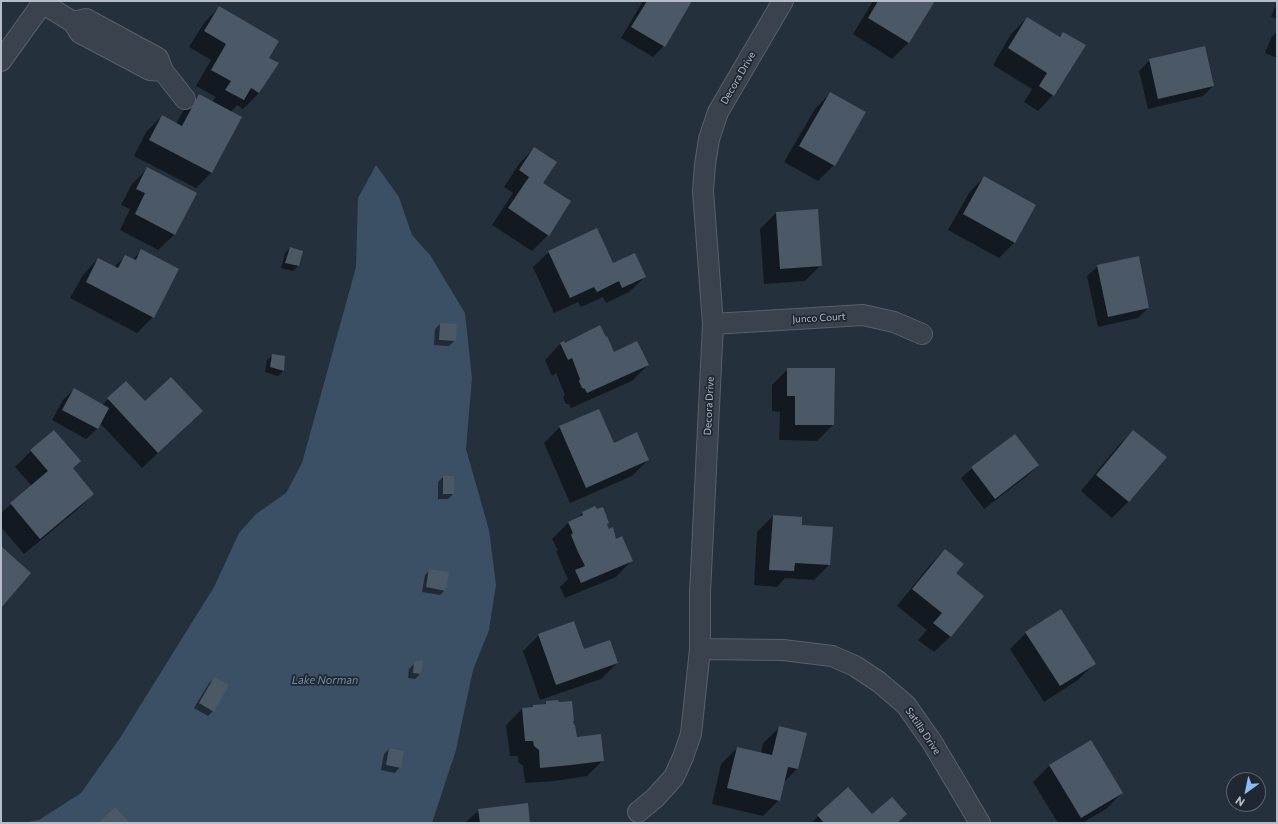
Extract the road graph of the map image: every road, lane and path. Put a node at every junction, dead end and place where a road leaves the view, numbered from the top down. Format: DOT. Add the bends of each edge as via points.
graph roads {
  1 [pos="783,1"];
  2 [pos="43,2"];
  3 [pos="1,61"];
  4 [pos="185,98"];
  5 [pos="713,324"];
  6 [pos="922,334"];
  7 [pos="700,649"];
  8 [pos="638,812"];
  9 [pos="980,823"];
  1 -- 5 [label="street, Decora Drive" via="718,112 709,140 703,191"];
  2 -- 3 [label="street"];
  2 -- 4 [label="street" via="73,22 86,19 158,58 163,71"];
  5 -- 6 [label="street, Junco Court" via="863,315 894,322"];
  5 -- 7 [label="street, Decora Drive" via="700,585"];
  7 -- 8 [label="street, Decora Drive" via="691,734 684,757 674,777"];
  7 -- 9 [label="street, Satilla Drive" via="783,650 832,656 855,666 906,705 932,742"];
}
